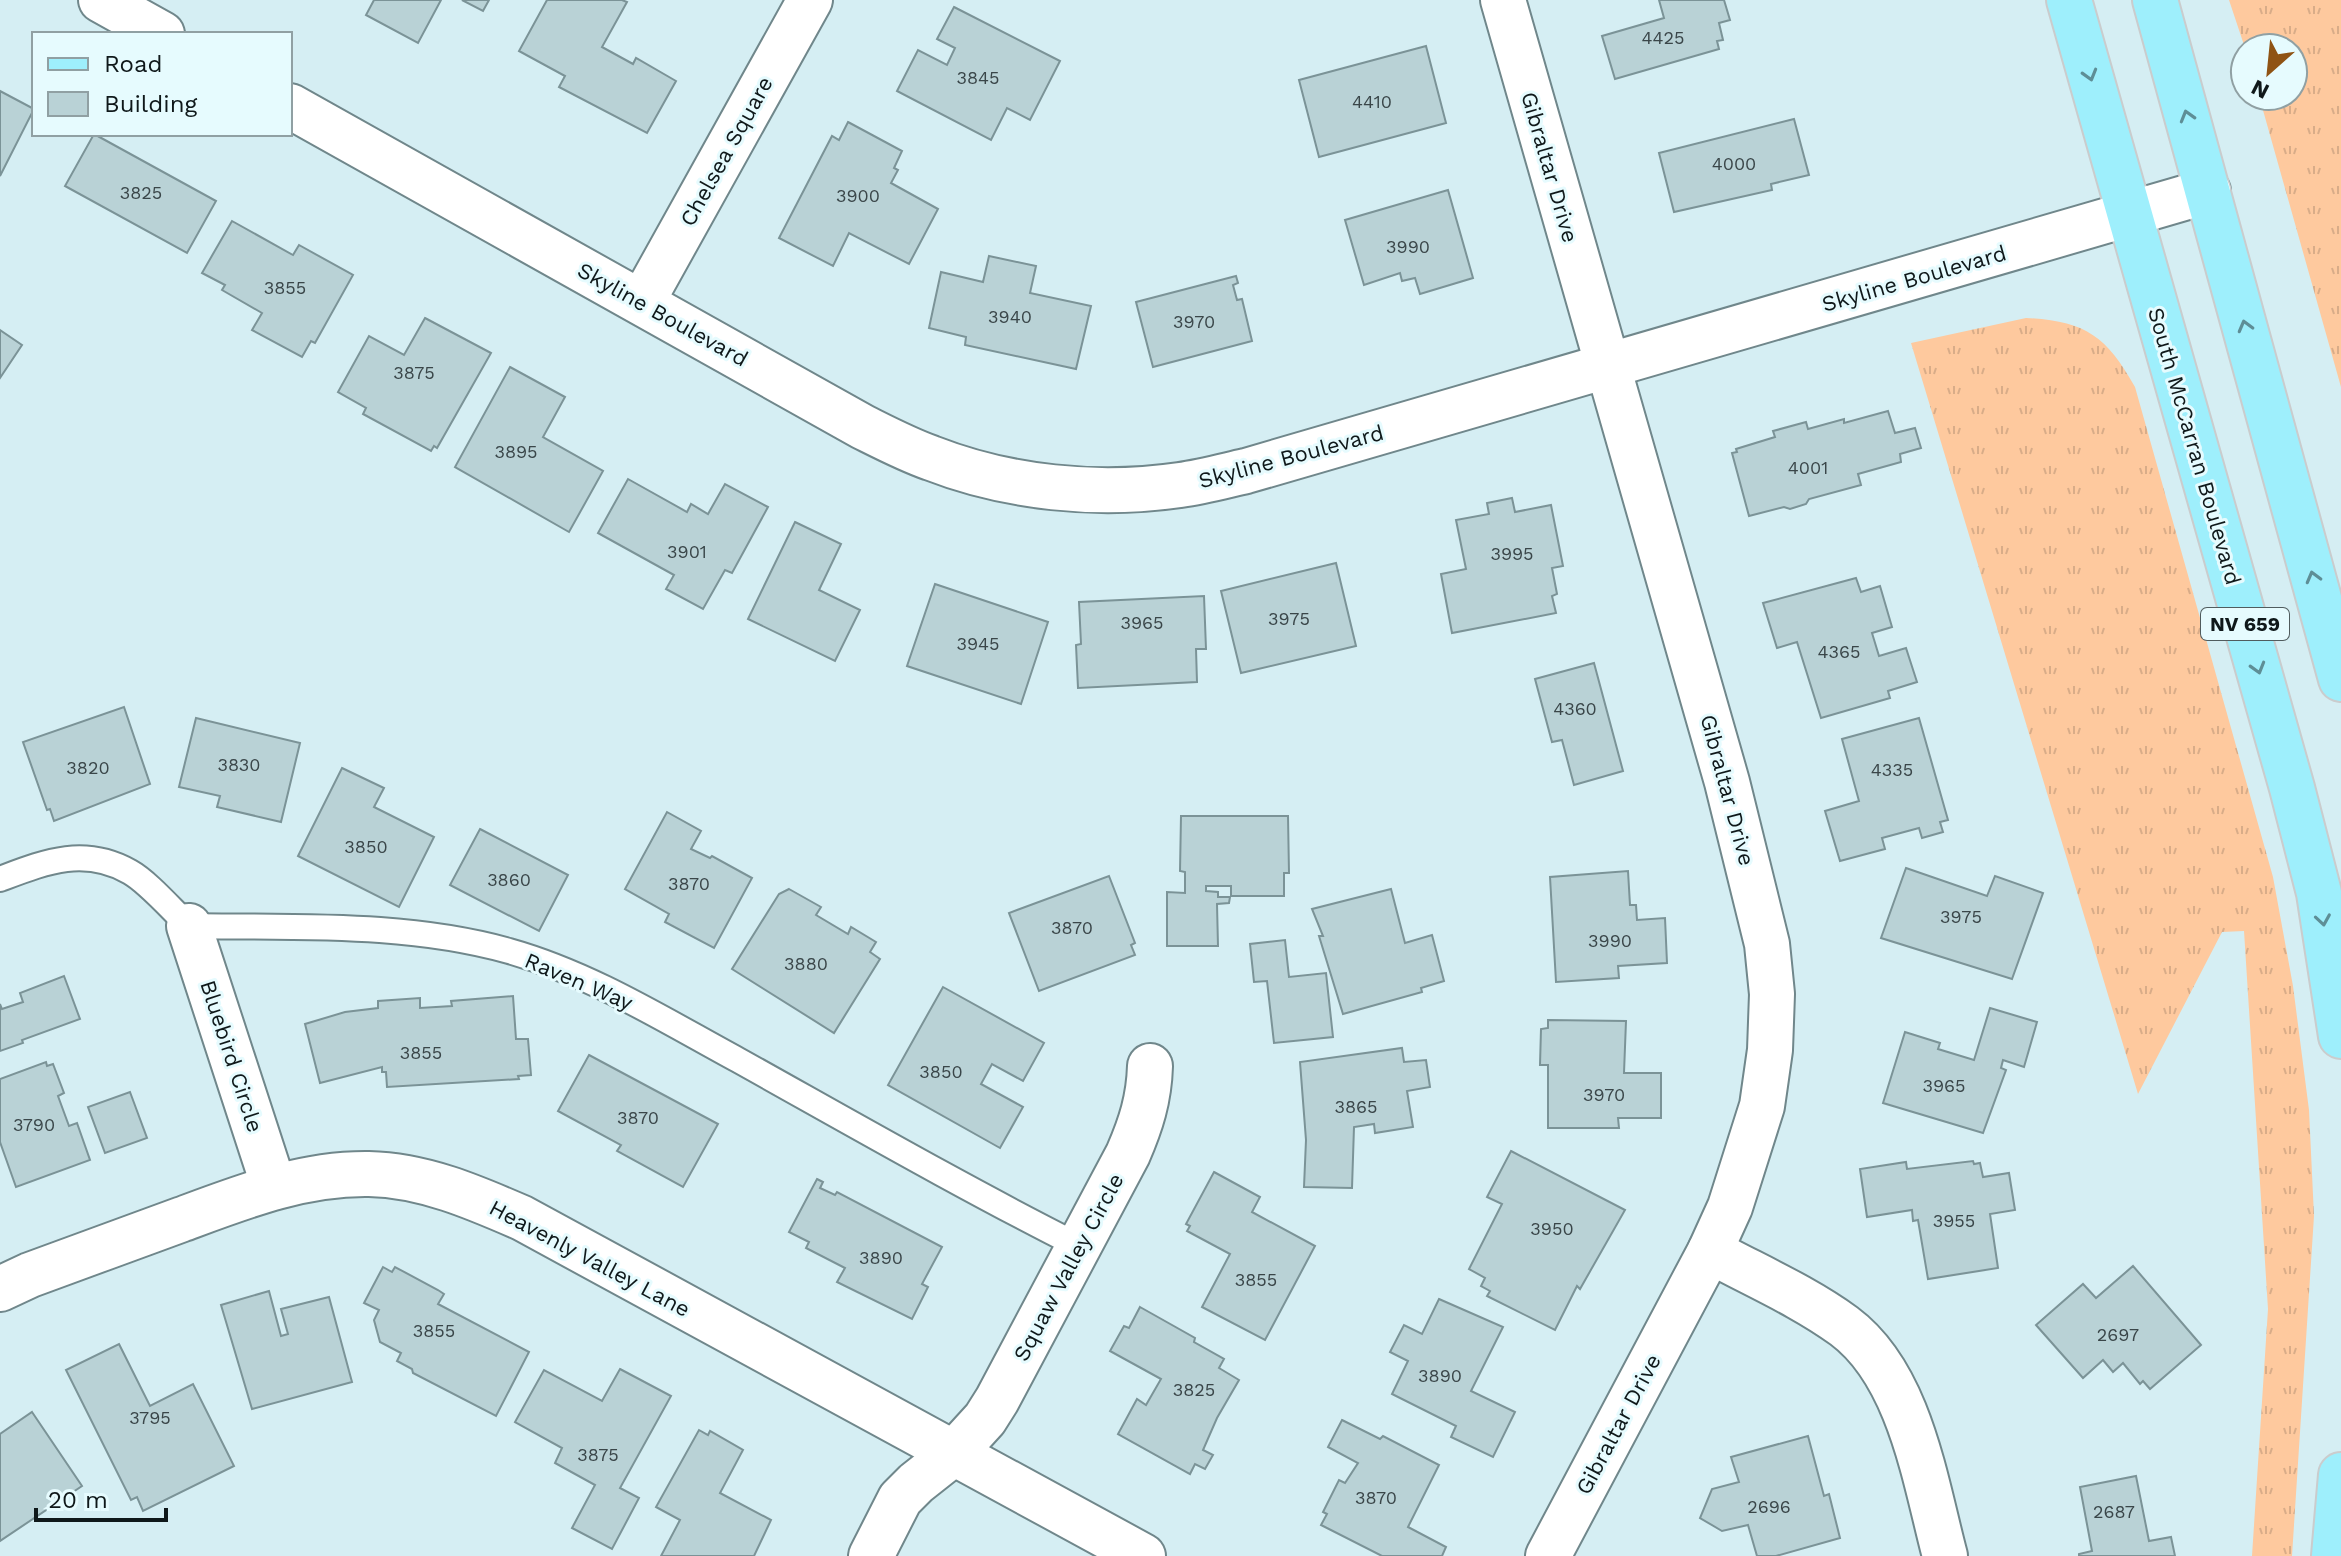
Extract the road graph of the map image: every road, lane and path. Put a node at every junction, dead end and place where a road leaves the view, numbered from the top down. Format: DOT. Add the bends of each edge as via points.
graph roads {
  1 [pos="101,0"];
  2 [pos="810,0"];
  3 [pos="1503,0"];
  4 [pos="2069,0"];
  5 [pos="2155,0"];
  6 [pos="158,32"];
  7 [pos="292,107"];
  8 [pos="2208,191"];
  9 [pos="2130,216"];
  10 [pos="642,302"];
  11 [pos="1606,367"];
  12 [pos="2341,679"];
  13 [pos="0,879"];
  14 [pos="189,926"];
  15 [pos="2341,1036"];
  16 [pos="1150,1066"];
  17 [pos="274,1187"];
  18 [pos="1079,1246"];
  19 [pos="1710,1251"];
  20 [pos="0,1289"];
  21 [pos="954,1453"];
  22 [pos="2341,1475"];
  23 [pos="871,1556"];
  24 [pos="1143,1556"];
  25 [pos="1548,1556"];
  26 [pos="1945,1556"];
  27 [pos="2334,1556"];
  1 -- 6 [label="street"];
  2 -- 10 [label="street, Chelsea Square"];
  3 -- 11 [label="street, Gibraltar Drive"];
  4 -- 9 [label="main road, South McCarran Boulevard / NV 659, one-way"];
  8 -- 5 [label="main road, NV 659, one-way"];
  7 -- 10 [label="street, Skyline Boulevard"];
  8 -- 9 [label="street, Skyline Boulevard"];
  12 -- 8 [label="main road, NV 659, one-way"];
  9 -- 11 [label="street, Skyline Boulevard"];
  9 -- 15 [label="main road, South McCarran Boulevard / NV 659, one-way" via="2311,863"];
  10 -- 11 [label="street, Skyline Boulevard" via="863,427 930,458 995,478 1060,488 1179,485 1246,471"];
  11 -- 19 [label="street, Gibraltar Drive" via="1727,782 1767,944 1772,994 1762,1106"];
  13 -- 14 [label="lane" via="77,857 105,862 132,872"];
  14 -- 17 [label="street, Bluebird Circle"];
  14 -- 18 [label="lane, Raven Way" via="373,929 451,938 549,963 651,1012"];
  16 -- 18 [label="street, Squaw Valley Circle" via="1142,1124"];
  17 -- 20 [label="street, Heavenly Valley Lane"];
  17 -- 21 [label="street, Heavenly Valley Lane" via="317,1177 371,1174 430,1183 474,1197 522,1218"];
  18 -- 21 [label="street, Squaw Valley Circle" via="985,1419"];
  19 -- 25 [label="street, Gibraltar Drive"];
  19 -- 26 [label="street" via="1845,1327 1867,1349 1892,1383 1910,1425"];
  21 -- 23 [label="street, Squaw Valley Circle" via="900,1499"];
  21 -- 24 [label="street, Heavenly Valley Lane"];
  22 -- 27 [label="main road"];
}
